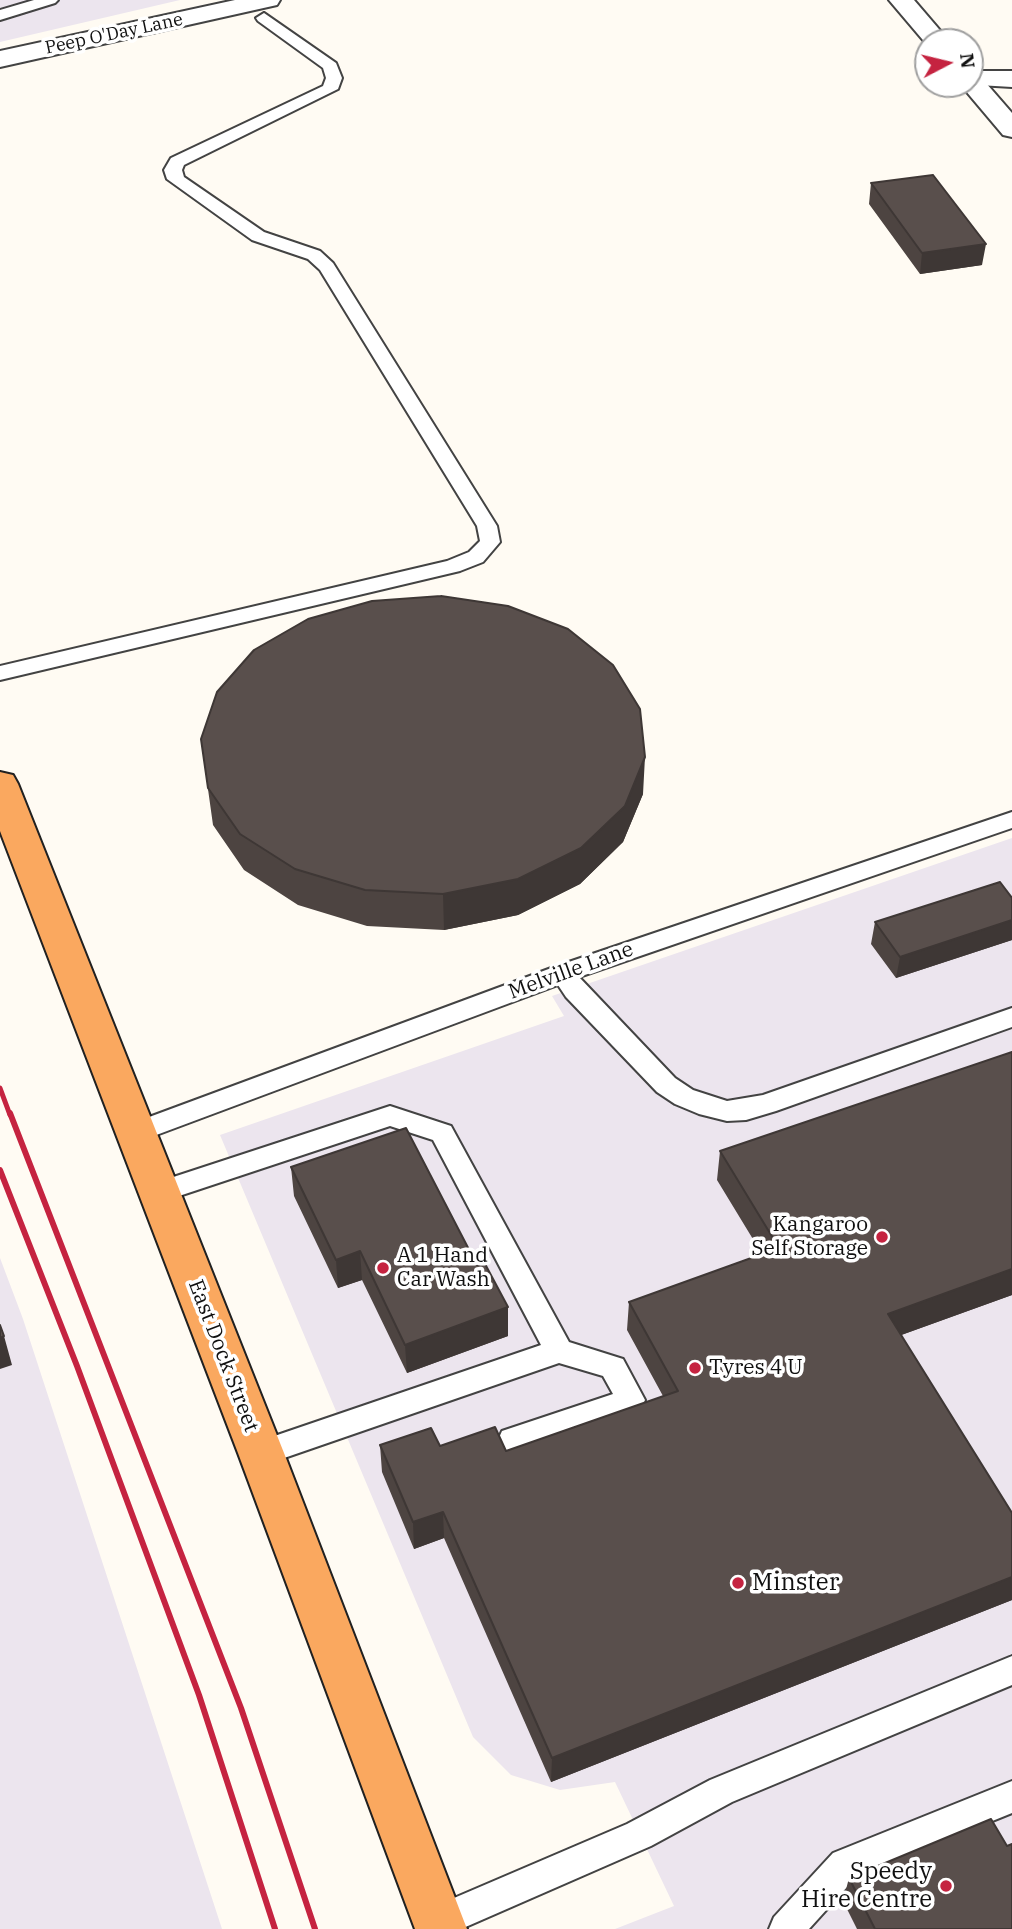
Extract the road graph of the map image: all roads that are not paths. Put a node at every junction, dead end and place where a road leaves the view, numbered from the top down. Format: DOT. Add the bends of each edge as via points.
graph roads {
  1 [pos="50,0"];
  2 [pos="901,0"];
  3 [pos="266,9"];
  4 [pos="0,15"];
  5 [pos="925,28"];
  6 [pos="0,59"];
  7 [pos="984,79"];
  8 [pos="1012,79"];
  9 [pos="984,96"];
  10 [pos="1012,129"];
  11 [pos="0,673"];
  12 [pos="0,784"];
  13 [pos="1012,820"];
  14 [pos="563,973"];
  15 [pos="1012,1017"];
  16 [pos="134,1132"];
  17 [pos="158,1192"];
  18 [pos="559,1350"];
  19 [pos="512,1440"];
  20 [pos="261,1453"];
  21 [pos="1012,1670"];
  22 [pos="1012,1797"];
  23 [pos="439,1926"];
  24 [pos="786,1929"];
  1 -- 4 [label="lane"];
  2 -- 5 [label="street"];
  3 -- 6 [label="street, Peep O'Day Lane"];
  3 -- 11 [label="lane" via="330,66 334,78 330,89 177,162 173,170 176,179 244,228 314,255 327,267 487,526 490,542 476,557 453,566"];
  7 -- 8 [label="street"];
  9 -- 10 [label="street"];
  12 -- 16 [label="highway, East Dock Street"];
  13 -- 14 [label="lane, Melville Lane"];
  14 -- 15 [label="lane" via="666,1085 684,1097 727,1111 746,1111"];
  14 -- 16 [label="lane, Melville Lane"];
  16 -- 17 [label="highway, East Dock Street"];
  17 -- 18 [label="lane" via="390,1116 442,1133"];
  17 -- 20 [label="highway, East Dock Street"];
  18 -- 19 [label="lane" via="613,1367 631,1400"];
  18 -- 20 [label="lane"];
  20 -- 23 [label="highway, East Dock Street"];
  21 -- 23 [label="lane" via="721,1791 639,1835"];
  22 -- 24 [label="lane" via="845,1864"];
}
